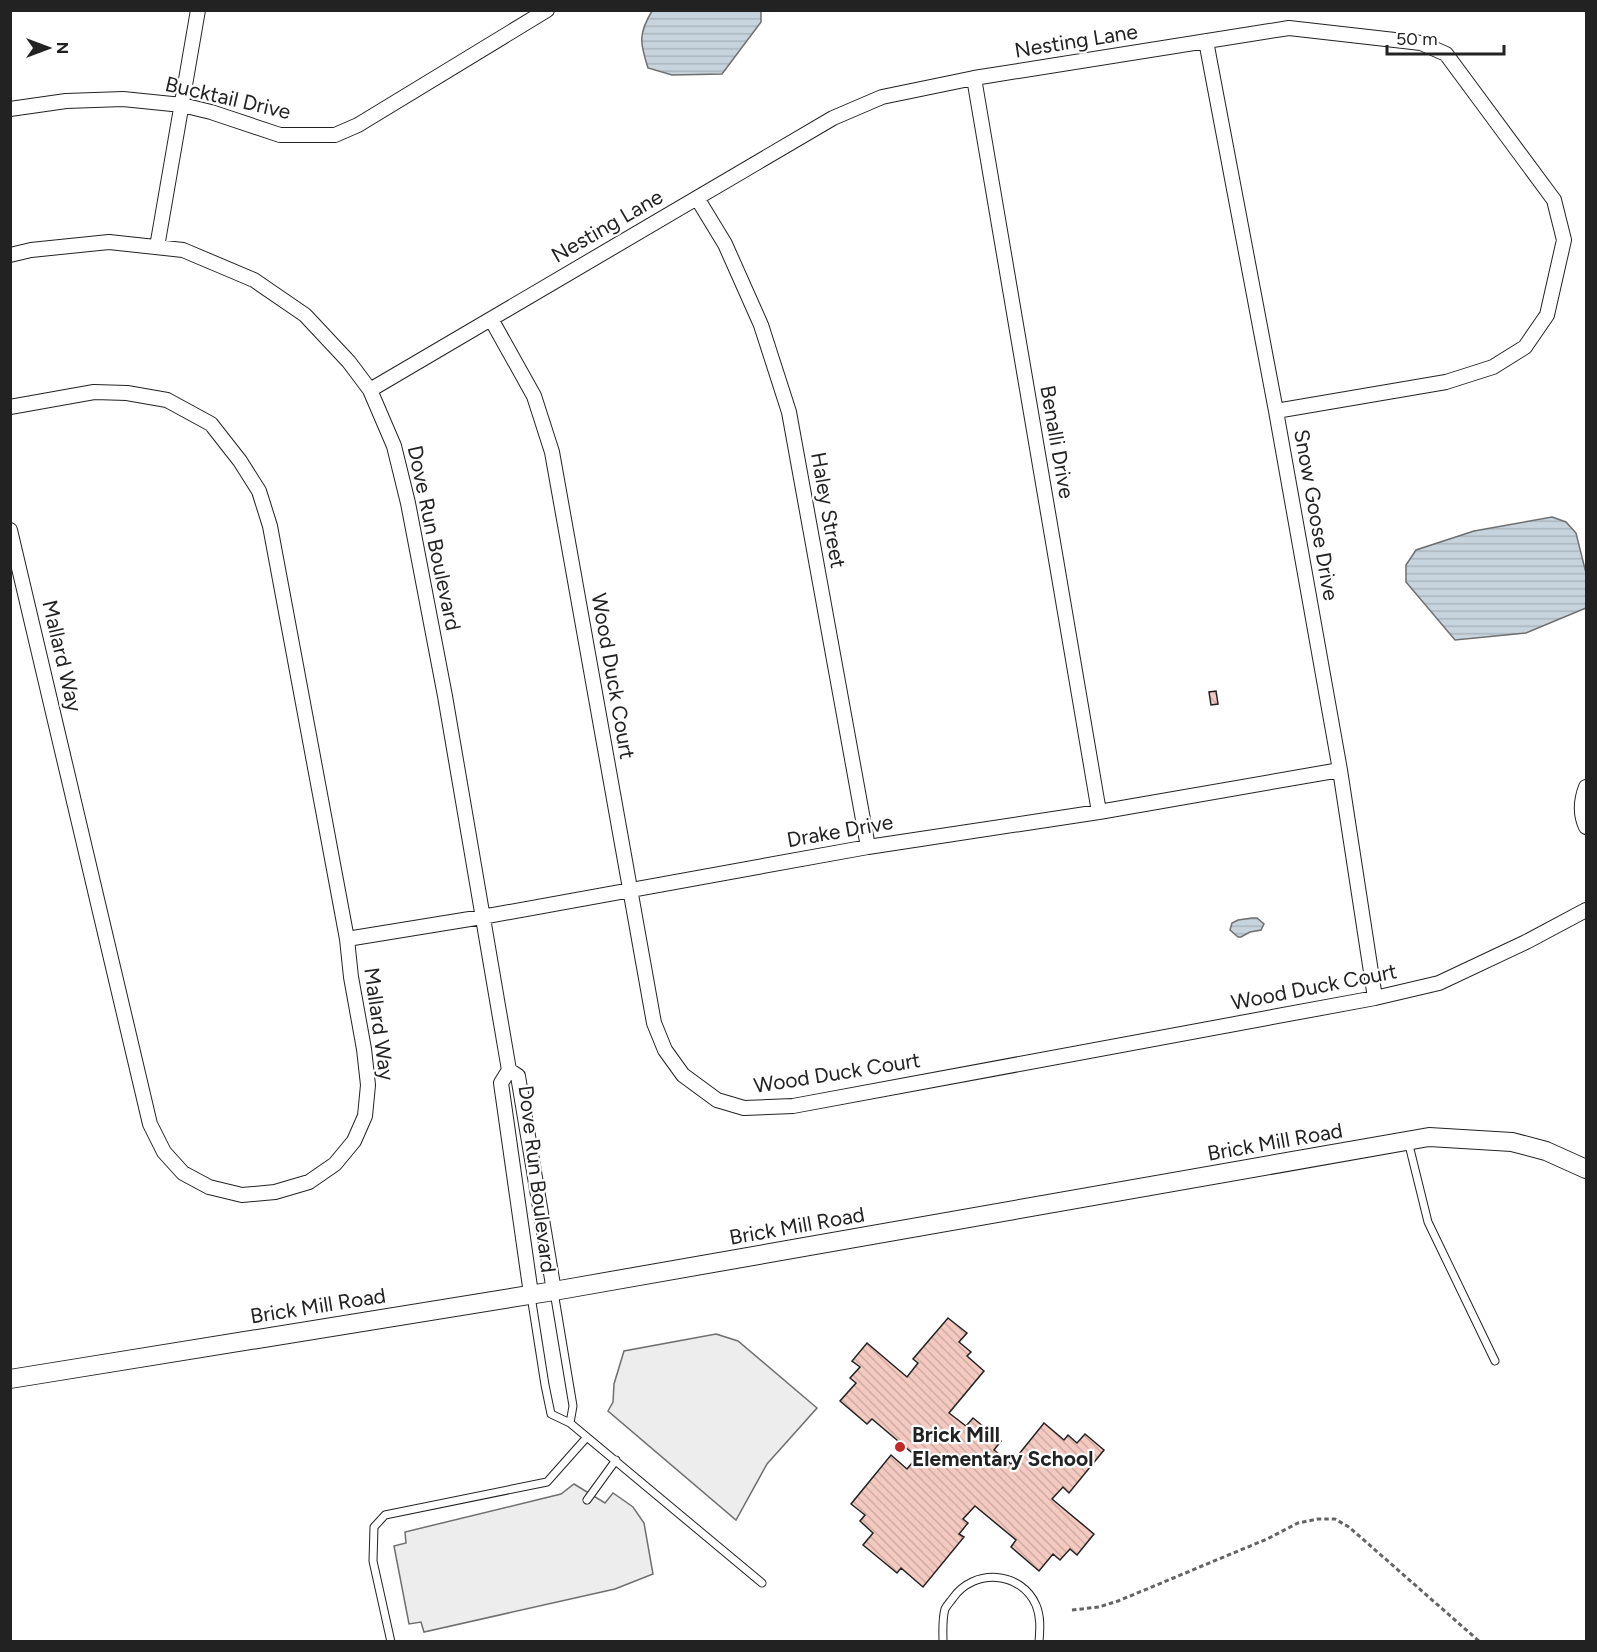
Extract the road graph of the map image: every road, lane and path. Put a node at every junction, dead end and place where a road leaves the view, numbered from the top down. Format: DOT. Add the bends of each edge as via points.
graph roads {
  1 [pos="198,10"];
  2 [pos="547,10"];
  3 [pos="1206,41"];
  4 [pos="974,78"];
  5 [pos="182,105"];
  6 [pos="10,109"];
  7 [pos="697,198"];
  8 [pos="157,247"];
  9 [pos="10,255"];
  10 [pos="491,319"];
  11 [pos="370,390"];
  12 [pos="10,407"];
  13 [pos="1276,411"];
  14 [pos="10,530"];
  15 [pos="1340,770"];
  16 [pos="1587,787"];
  17 [pos="1099,812"];
  18 [pos="1587,828"];
  19 [pos="868,847"];
  20 [pos="629,890"];
  21 [pos="1587,910"];
  22 [pos="482,917"];
  23 [pos="347,939"];
  24 [pos="1375,998"];
  25 [pos="509,1070"];
  26 [pos="1408,1141"];
  27 [pos="1587,1169"];
  28 [pos="554,1291"];
  29 [pos="531,1294"];
  30 [pos="1495,1361"];
  31 [pos="10,1379"];
  32 [pos="570,1423"];
  33 [pos="587,1437"];
  34 [pos="616,1460"];
  35 [pos="586,1500"];
  36 [pos="762,1583"];
  37 [pos="1072,1610"];
  38 [pos="391,1641"];
  39 [pos="943,1641"];
  40 [pos="1039,1641"];
  41 [pos="1480,1641"];
  1 -- 5 [label="street"];
  2 -- 5 [label="street, Bucktail Drive" via="358,125 335,135 280,135"];
  3 -- 4 [label="street, Nesting Lane"];
  3 -- 13 [label="street, Snow Goose Drive"];
  3 -- 13 [label="street, Nesting Lane" via="1288,28 1421,43 1446,54 1554,200 1564,240 1546,315 1526,347 1493,368 1446,382"];
  4 -- 7 [label="street, Nesting Lane" via="882,98 832,118"];
  4 -- 17 [label="street, Benalli Drive"];
  5 -- 6 [label="street, Bucktail Drive" via="123,99"];
  5 -- 8 [label="street"];
  7 -- 10 [label="street, Nesting Lane"];
  7 -- 19 [label="street, Haley Street" via="725,244 761,325 789,412"];
  8 -- 9 [label="street, Dove Run Boulevard" via="109,242"];
  8 -- 11 [label="street, Dove Run Boulevard" via="183,250 263,286 305,315"];
  10 -- 11 [label="street, Nesting Lane"];
  10 -- 20 [label="street, Wood Duck Court" via="534,396 552,452"];
  11 -- 22 [label="street, Dove Run Boulevard" via="394,446 408,503"];
  12 -- 23 [label="street, Mallard Way" via="94,392 167,400 211,424 240,461 259,491 270,526"];
  13 -- 15 [label="street, Snow Goose Drive"];
  14 -- 23 [label="street, Mallard Way" via="150,1124 164,1152 183,1173 209,1186 242,1195 275,1192 309,1182 335,1164 354,1140 365,1116 368,1085"];
  15 -- 17 [label="street, Drake Drive"];
  15 -- 24 [label="street, Snow Goose Drive"];
  16 -- 18 [label="street" via="1581,807"];
  17 -- 19 [label="street, Drake Drive"];
  19 -- 20 [label="street, Drake Drive"];
  20 -- 22 [label="street, Drake Drive"];
  20 -- 24 [label="street, Wood Duck Court" via="654,1023 665,1050 683,1075 717,1100 744,1108 793,1106"];
  21 -- 24 [label="street, Wood Duck Court" via="1439,983"];
  22 -- 23 [label="street, Drake Drive"];
  22 -- 25 [label="street, Dove Run Boulevard"];
  25 -- 28 [label="street, Dove Run Boulevard" via="518,1076"];
  25 -- 29 [label="street, Dove Run Boulevard" via="501,1083"];
  26 -- 27 [label="street, Brick Mill Road" via="1429,1137 1512,1142 1546,1151"];
  26 -- 28 [label="street, Brick Mill Road"];
  26 -- 30 [label="lane" via="1428,1222"];
  28 -- 29 [label="street, Brick Mill Road"];
  28 -- 32 [label="lane" via="573,1406"];
  29 -- 31 [label="street, Brick Mill Road"];
  29 -- 32 [label="lane" via="551,1414"];
  32 -- 33 [label="lane"];
  33 -- 34 [label="lane"];
  33 -- 38 [label="lane" via="547,1482 385,1515 374,1527 373,1561"];
  34 -- 35 [label="lane"];
  34 -- 36 [label="lane"];
  37 -- 41 [label="path" via="1118,1601 1298,1523 1335,1520 1350,1527"];
  39 -- 40 [label="lane" via="945,1608 957,1591 987,1577 1017,1582 1030,1594 1040,1619"];
}
